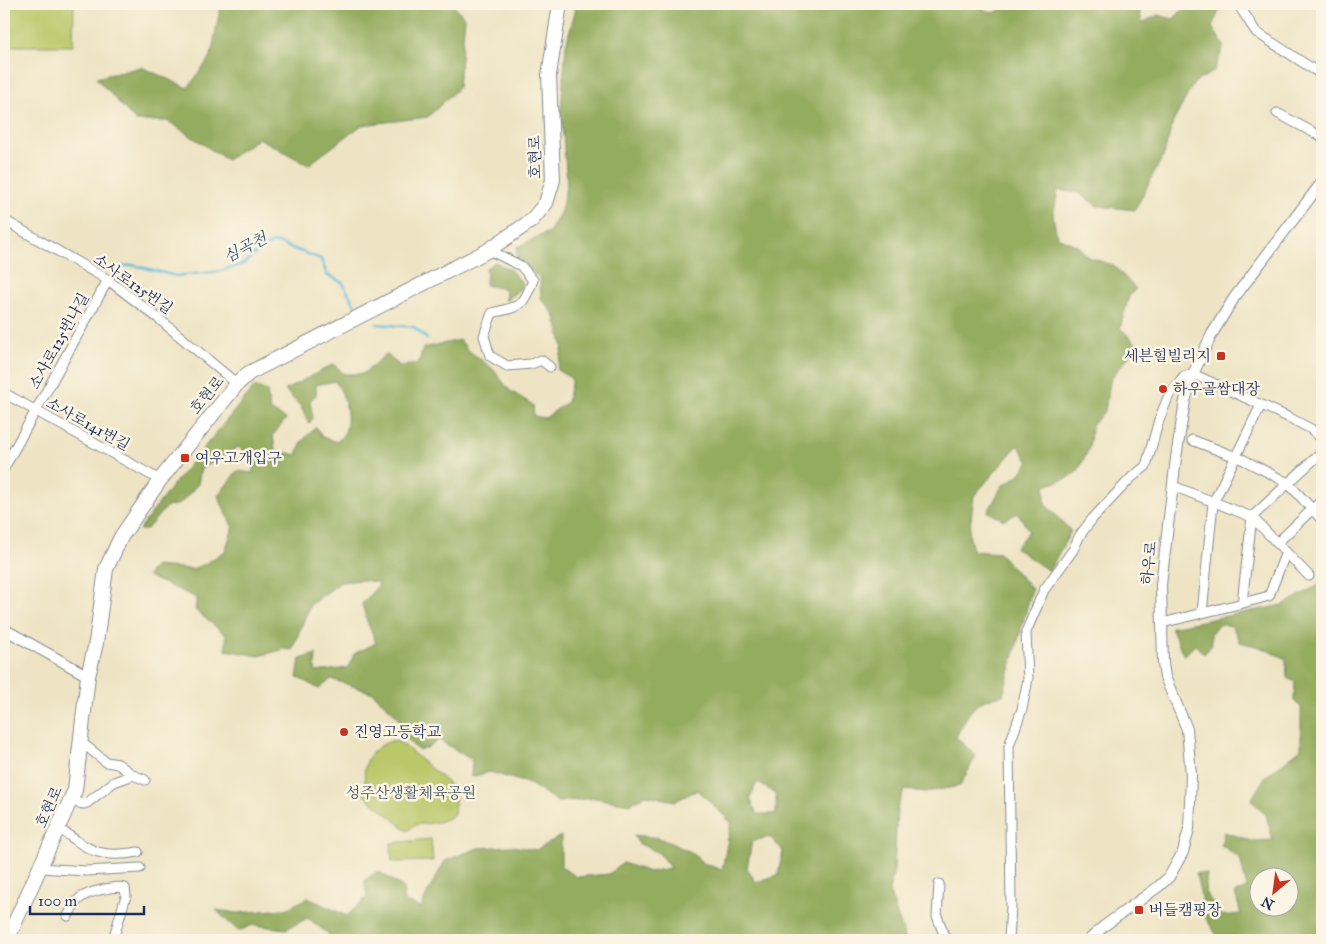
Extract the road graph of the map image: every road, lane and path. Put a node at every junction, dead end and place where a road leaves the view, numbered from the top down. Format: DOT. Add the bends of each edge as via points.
graph roads {
  1 [pos="560,4"];
  2 [pos="1238,4"];
  3 [pos="1322,75"];
  4 [pos="1278,113"];
  5 [pos="1322,137"];
  6 [pos="1322,182"];
  7 [pos="4,220"];
  8 [pos="489,250"];
  9 [pos="108,280"];
  10 [pos="550,367"];
  11 [pos="1193,374"];
  12 [pos="237,384"];
  13 [pos="4,393"];
  14 [pos="1261,405"];
  15 [pos="36,411"];
  16 [pos="1322,439"];
  17 [pos="1192,440"];
  18 [pos="1322,452"];
  19 [pos="1236,457"];
  20 [pos="4,468"];
  21 [pos="160,480"];
  22 [pos="1288,483"];
  23 [pos="1173,486"];
  24 [pos="1322,500"];
  25 [pos="1213,503"];
  26 [pos="1313,509"];
  27 [pos="1252,517"];
  28 [pos="1322,520"];
  29 [pos="1277,543"];
  30 [pos="1286,552"];
  31 [pos="1309,576"];
  32 [pos="1243,603"];
  33 [pos="1202,613"];
  34 [pos="1162,623"];
  35 [pos="4,629"];
  36 [pos="88,676"];
  37 [pos="81,742"];
  38 [pos="133,775"];
  39 [pos="145,780"];
  40 [pos="70,800"];
  41 [pos="58,828"];
  42 [pos="138,852"];
  43 [pos="40,868"];
  44 [pos="140,868"];
  45 [pos="939,884"];
  46 [pos="68,916"];
  47 [pos="114,936"];
  48 [pos="7,940"];
  49 [pos="946,940"];
  50 [pos="1009,940"];
  51 [pos="1089,940"];
  1 -- 8 [label="main road, 호현로" via="549,75 554,180 546,203 531,221"];
  2 -- 3 [label="street" via="1256,32"];
  4 -- 5 [label="street"];
  6 -- 11 [label="street, 하우로" via="1234,298"];
  7 -- 9 [label="street, 소사로125번길"];
  8 -- 10 [label="street" via="521,266 533,280 527,298 516,307 492,313 484,336 490,356 507,366 541,360"];
  8 -- 12 [label="main road, 호현로" via="249,373"];
  9 -- 12 [label="street, 소사로125번길"];
  9 -- 15 [label="street, 소사로125번나길"];
  11 -- 14 [label="street"];
  11 -- 23 [label="street, 하우로" via="1185,401"];
  11 -- 50 [label="street" via="1184,376 1168,395 1146,466 1131,478 1080,535 1044,590 1026,632 1028,679 1009,746"];
  12 -- 21 [label="main road, 호현로"];
  13 -- 15 [label="street, 소사로141번길"];
  14 -- 16 [label="street" via="1311,429"];
  14 -- 19 [label="street"];
  15 -- 20 [label="street, 소사로125번나길"];
  15 -- 21 [label="street, 소사로141번길"];
  17 -- 19 [label="street"];
  18 -- 22 [label="street"];
  19 -- 22 [label="street"];
  19 -- 25 [label="street"];
  21 -- 36 [label="main road, 호현로" via="120,537 106,570"];
  22 -- 26 [label="street"];
  22 -- 27 [label="street"];
  23 -- 25 [label="street"];
  23 -- 34 [label="street, 하우로" via="1161,585"];
  24 -- 26 [label="street"];
  25 -- 27 [label="street"];
  25 -- 33 [label="street"];
  26 -- 28 [label="street"];
  26 -- 29 [label="street"];
  27 -- 29 [label="street"];
  27 -- 32 [label="street"];
  29 -- 30 [label="street"];
  30 -- 31 [label="street"];
  30 -- 32 [label="street" via="1269,596"];
  32 -- 33 [label="street"];
  33 -- 34 [label="street"];
  34 -- 51 [label="street, 하우로" via="1165,677 1187,729 1191,776 1189,830 1184,852 1158,887"];
  35 -- 36 [label="street"];
  36 -- 37 [label="main road, 호현로"];
  37 -- 38 [label="street" via="106,762 122,766"];
  37 -- 40 [label="main road, 호현로" via="75,790"];
  38 -- 39 [label="street"];
  38 -- 40 [label="street" via="114,782 87,803"];
  40 -- 41 [label="main road, 호현로"];
  41 -- 42 [label="street" via="97,853 120,855"];
  41 -- 43 [label="main road, 호현로"];
  43 -- 44 [label="street" via="86,871"];
  43 -- 48 [label="main road, 호현로"];
  45 -- 49 [label="street" via="937,916"];
  46 -- 47 [label="street" via="80,898 108,889 125,888 126,896"];
}
